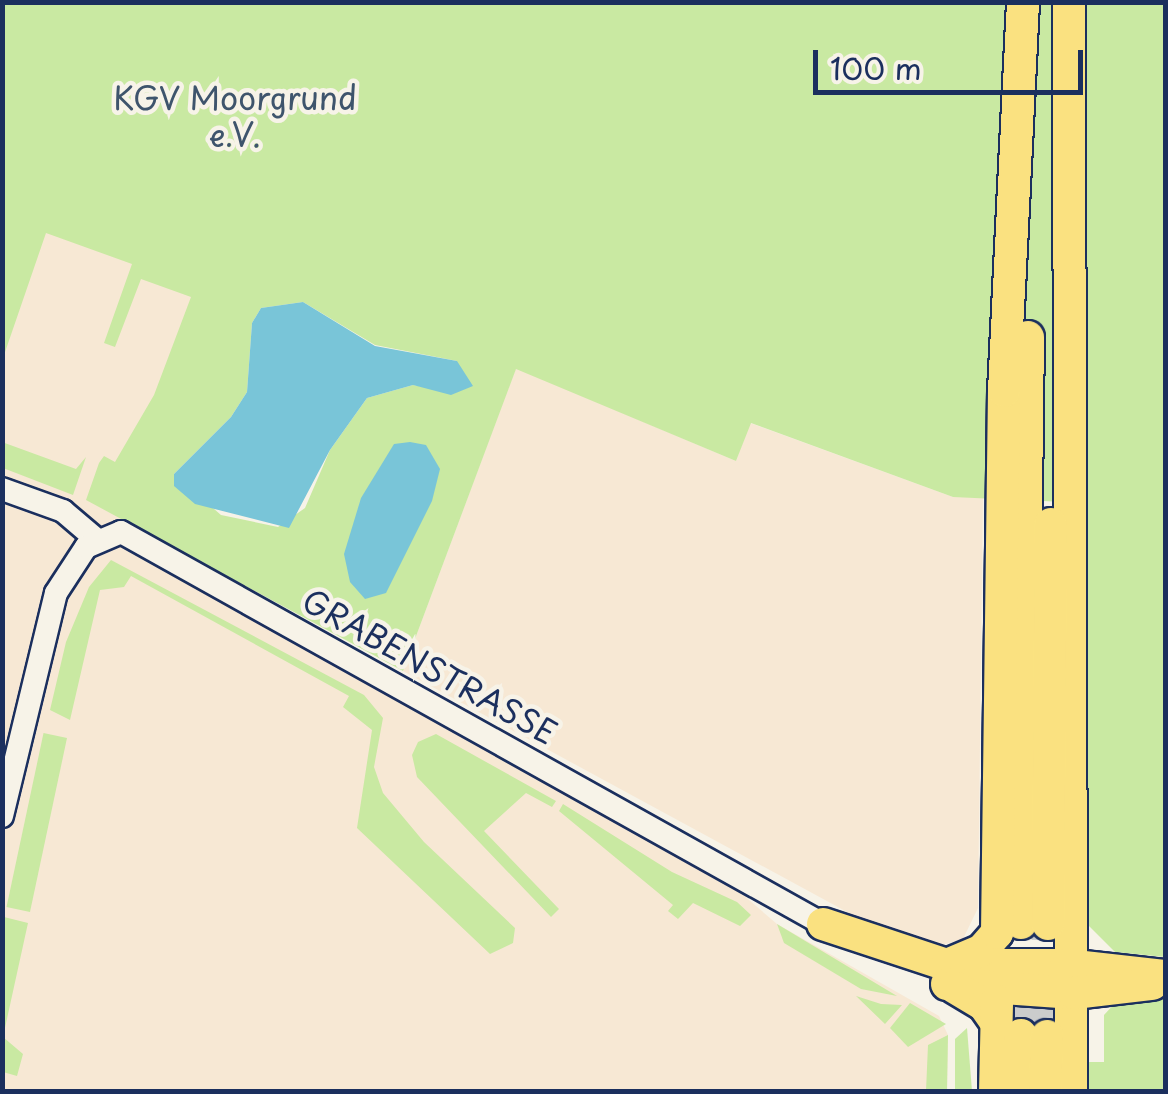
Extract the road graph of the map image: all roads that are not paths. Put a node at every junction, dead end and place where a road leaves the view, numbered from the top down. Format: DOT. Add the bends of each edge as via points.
graph roads {
  1 [pos="1023,2"];
  2 [pos="1034,2"];
  3 [pos="1066,2"];
  4 [pos="2,489"];
  5 [pos="97,540"];
  6 [pos="2,816"];
  7 [pos="823,924"];
  8 [pos="947,974"];
  9 [pos="1041,978"];
  10 [pos="1166,979"];
  11 [pos="994,1092"];
  12 [pos="1020,1092"];
  13 [pos="1046,1092"];
  14 [pos="1071,1092"];
  1 -- 9 [label="highway" via="1004,390"];
  2 -- 9 [label="highway"];
  3 -- 9 [label="highway"];
  4 -- 5 [label="street" via="72,516"];
  5 -- 6 [label="street" via="75,558 56,593"];
  5 -- 7 [label="street, GRABENSTRASSE" via="121,532"];
  7 -- 8 [label="highway"];
  8 -- 9 [label="highway"];
  8 -- 9 [label="highway" via="982,950"];
  9 -- 10 [label="highway"];
  9 -- 11 [label="highway"];
  9 -- 12 [label="highway"];
  9 -- 13 [label="highway"];
  9 -- 14 [label="highway"];
}
